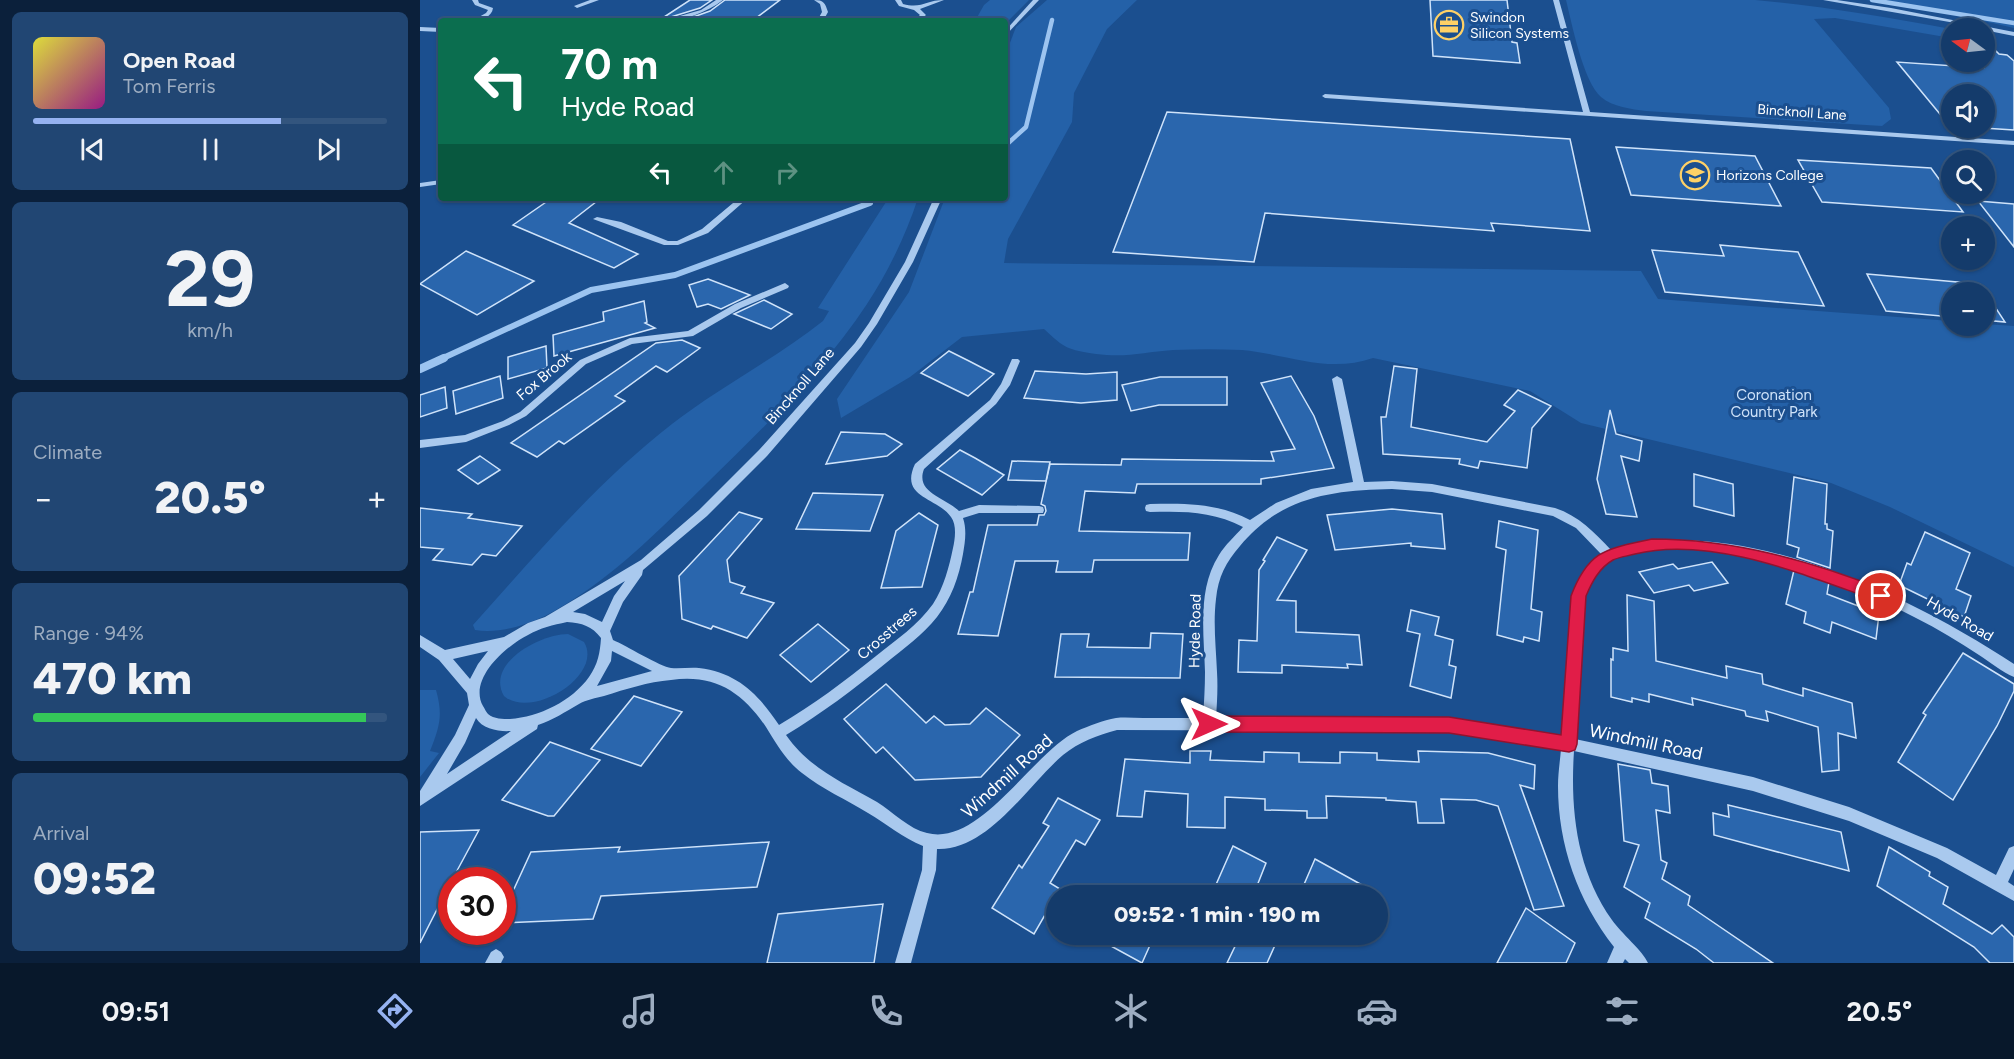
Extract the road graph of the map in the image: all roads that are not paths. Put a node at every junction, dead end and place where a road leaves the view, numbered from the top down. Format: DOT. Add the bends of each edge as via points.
graph roads {
  1 [pos="475,0"];
  2 [pos="596,0"];
  3 [pos="720,0"];
  4 [pos="817,0"];
  5 [pos="898,0"];
  6 [pos="941,0"];
  7 [pos="1036,0"];
  8 [pos="1556,0"];
  9 [pos="1826,0"];
  10 [pos="577,6"];
  11 [pos="916,9"];
  12 [pos="481,18"];
  13 [pos="675,18"];
  14 [pos="822,18"];
  15 [pos="920,18"];
  16 [pos="420,29"];
  17 [pos="438,30"];
  18 [pos="1008,31"];
  19 [pos="2014,34"];
  20 [pos="1325,96"];
  21 [pos="1587,114"];
  22 [pos="2014,143"];
  23 [pos="438,182"];
  24 [pos="420,185"];
  25 [pos="740,201"];
  26 [pos="937,201"];
  27 [pos="597,219"];
  28 [pos="785,286"];
  29 [pos="1015,361"];
  30 [pos="1337,378"];
  31 [pos="420,444"];
  32 [pos="1359,485"];
  33 [pos="1150,508"];
  34 [pos="1039,510"];
  35 [pos="957,516"];
  36 [pos="1251,526"];
  37 [pos="1609,555"];
  38 [pos="645,564"];
  39 [pos="549,620"];
  40 [pos="606,637"];
  41 [pos="420,640"];
  42 [pos="508,641"];
  43 [pos="443,656"];
  44 [pos="2014,670"];
  45 [pos="667,674"];
  46 [pos="473,691"];
  47 [pos="577,699"];
  48 [pos="475,707"];
  49 [pos="542,719"];
  50 [pos="1209,724"];
  51 [pos="776,734"];
  52 [pos="1569,744"];
  53 [pos="424,796"];
  54 [pos="930,842"];
  55 [pos="2014,853"];
  56 [pos="1999,884"];
  57 [pos="2014,894"];
  58 [pos="1622,947"];
  59 [pos="903,963"];
  60 [pos="1615,963"];
  61 [pos="1640,963"];
  1 -- 12 [label="street" via="491,9"];
  2 -- 10 [label="street"];
  3 -- 13 [label="street"];
  4 -- 14 [label="street" via="825,12"];
  5 -- 11 [label="street" via="901,5"];
  6 -- 11 [label="street"];
  7 -- 18 [label="street"];
  8 -- 21 [label="street"];
  9 -- 19 [label="street"];
  11 -- 15 [label="street" via="923,15"];
  16 -- 17 [label="street"];
  20 -- 21 [label="street, Bincknoll Lane"];
  21 -- 22 [label="street, Bincknoll Lane"];
  23 -- 24 [label="street"];
  25 -- 27 [label="street" via="705,231 678,243 667,243"];
  26 -- 38 [label="street, Bincknoll Lane" via="909,262 858,345 763,453"];
  28 -- 31 [label="street, Fox Brook" via="738,306 690,334 630,341 583,362 523,414 506,423 465,438"];
  29 -- 35 [label="street" via="993,402 919,467 915,475 920,491"];
  30 -- 32 [label="street"];
  32 -- 36 [label="street, Hyde Road" via="1318,490 1293,498"];
  32 -- 37 [label="street, Hyde Road" via="1450,490 1557,513 1579,525"];
  33 -- 36 [label="street" via="1204,507 1235,516"];
  34 -- 35 [label="street" via="979,509"];
  35 -- 51 [label="street, Crosstrees" via="958,554 942,598 927,620 841,693"];
  36 -- 50 [label="street, Hyde Road" via="1222,559 1211,595"];
  37 -- 44 [label="street, Hyde Road" via="1652,544 1692,544 1801,566 1921,615"];
  37 -- 52 [label="street, Hyde Road" via="1588,573 1579,596"];
  38 -- 39 [label="street, Bincknoll Lane"];
  38 -- 40 [label="street, Bincknoll Lane" via="618,599"];
  39 -- 40 [label="street" via="583,618 595,623"];
  39 -- 42 [label="street"];
  40 -- 45 [label="street"];
  40 -- 47 [label="street" via="603,666"];
  41 -- 43 [label="street"];
  42 -- 43 [label="street"];
  42 -- 46 [label="street" via="484,665"];
  43 -- 46 [label="street"];
  45 -- 47 [label="street"];
  45 -- 51 [label="street" via="710,675 742,689"];
  46 -- 48 [label="street"];
  47 -- 49 [label="street"];
  48 -- 49 [label="street" via="484,718 499,725"];
  48 -- 53 [label="street"];
  49 -- 53 [label="street"];
  50 -- 52 [label="street, Windmill Road" via="1449,725"];
  50 -- 54 [label="street, Windmill Road" via="1117,724 1095,730 1059,750 972,832 959,840"];
  51 -- 54 [label="street" via="807,770"];
  52 -- 56 [label="street, Windmill Road" via="1753,784 1849,814 1942,853"];
  52 -- 58 [label="street, Hyde Road" via="1566,811 1579,875"];
  54 -- 59 [label="street" via="929,870"];
  55 -- 56 [label="street"];
  56 -- 57 [label="street, Windmill Road"];
  58 -- 60 [label="street"];
  58 -- 61 [label="street, Hyde Road"];
}
